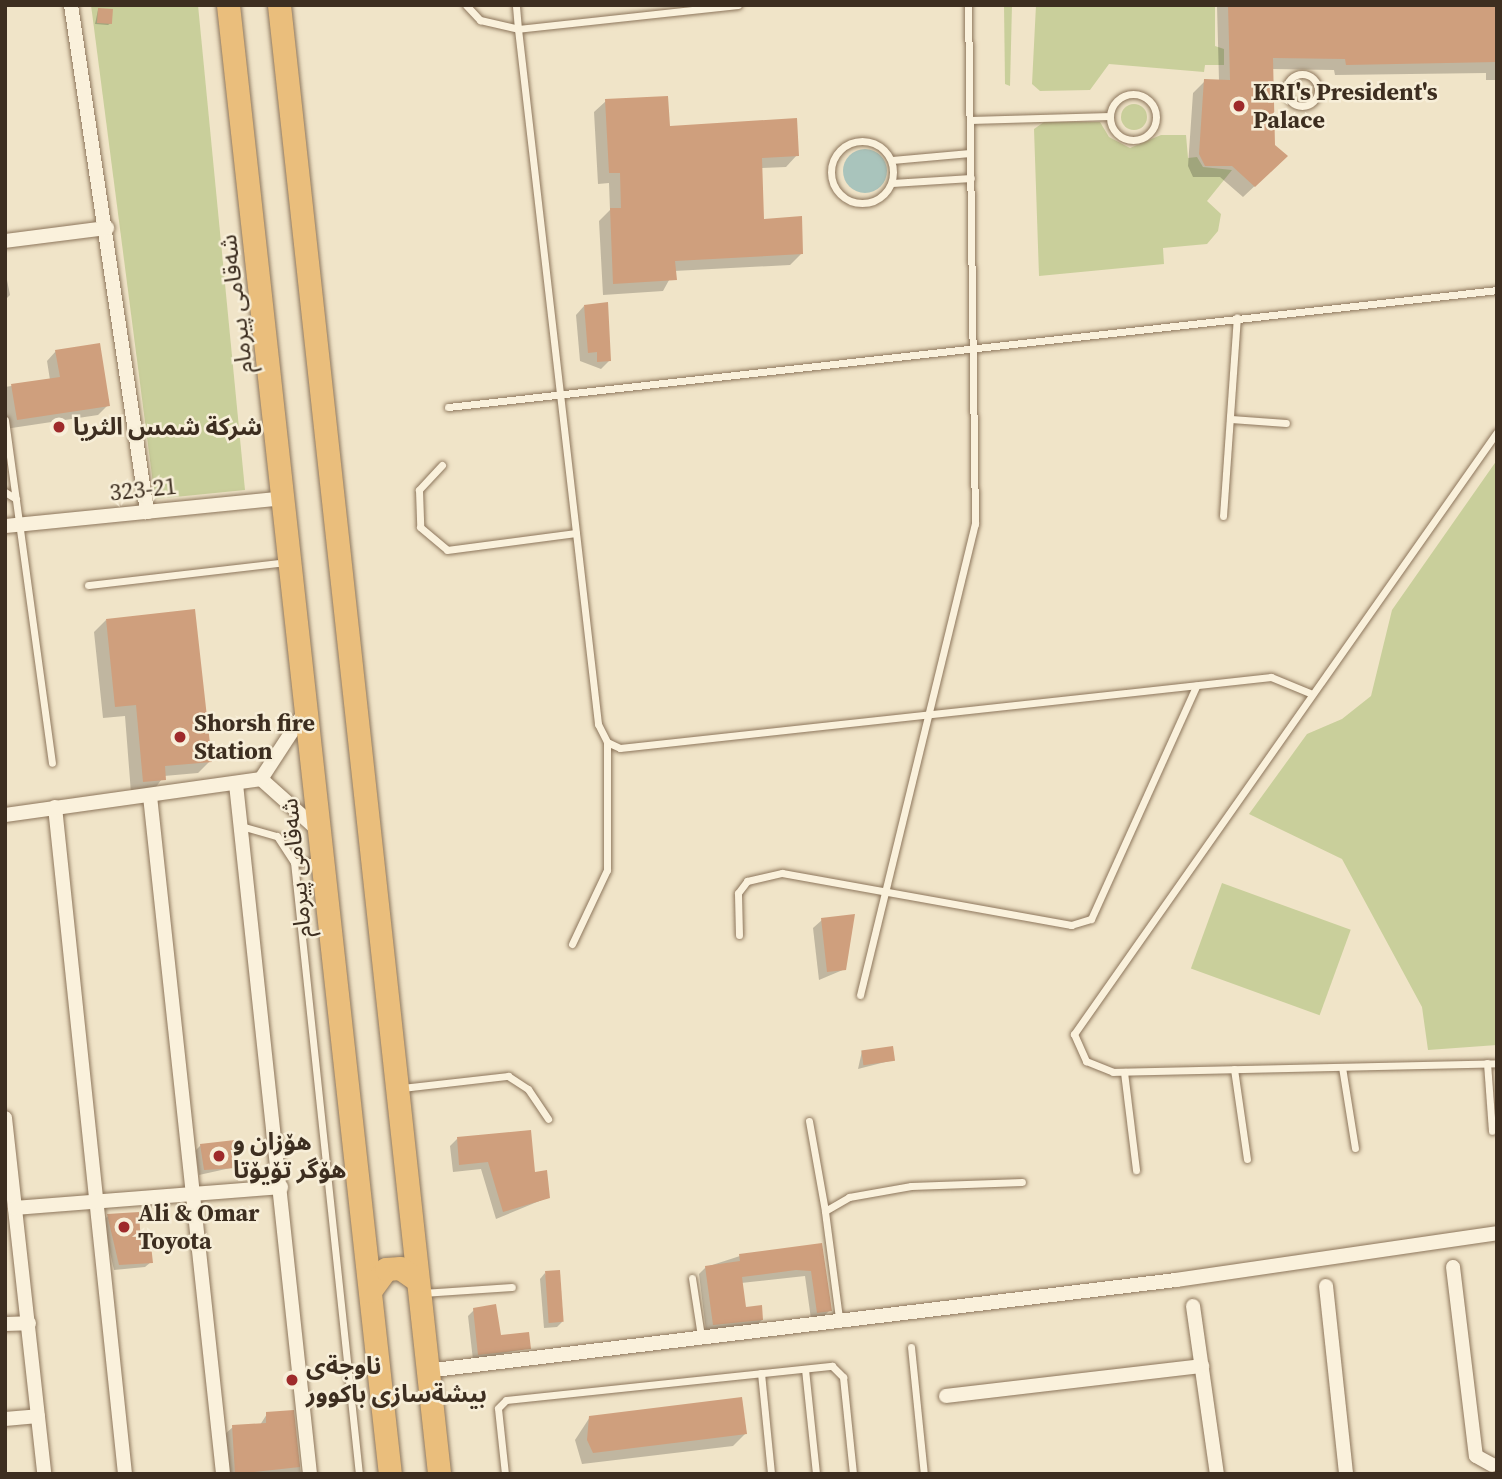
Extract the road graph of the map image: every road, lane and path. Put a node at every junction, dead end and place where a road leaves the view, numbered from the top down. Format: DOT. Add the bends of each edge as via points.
graph roads {
  1 [pos="71,5"];
  2 [pos="228,5"];
  3 [pos="279,5"];
  4 [pos="466,5"];
  5 [pos="516,5"];
  6 [pos="738,5"];
  7 [pos="968,5"];
  8 [pos="518,29"];
  9 [pos="1290,79"];
  10 [pos="1110,116"];
  11 [pos="971,120"];
  12 [pos="970,153"];
  13 [pos="891,160"];
  14 [pos="971,178"];
  15 [pos="892,183"];
  16 [pos="107,228"];
  17 [pos="5,241"];
  18 [pos="1497,289"];
  19 [pos="1237,317"];
  20 [pos="977,348"];
  21 [pos="560,393"];
  22 [pos="448,407"];
  23 [pos="1231,419"];
  24 [pos="5,420"];
  25 [pos="1286,422"];
  26 [pos="1497,432"];
  27 [pos="442,466"];
  28 [pos="5,492"];
  29 [pos="285,498"];
  30 [pos="16,499"];
  31 [pos="147,512"];
  32 [pos="1223,516"];
  33 [pos="13,525"];
  34 [pos="576,533"];
  35 [pos="292,562"];
  36 [pos="88,585"];
  37 [pos="1196,686"];
  38 [pos="1312,694"];
  39 [pos="305,710"];
  40 [pos="928,718"];
  41 [pos="607,742"];
  42 [pos="52,763"];
  43 [pos="261,779"];
  44 [pos="236,784"];
  45 [pos="150,796"];
  46 [pos="55,807"];
  47 [pos="5,815"];
  48 [pos="241,826"];
  49 [pos="318,831"];
  50 [pos="294,862"];
  51 [pos="322,862"];
  52 [pos="885,895"];
  53 [pos="739,935"];
  54 [pos="572,944"];
  55 [pos="860,995"];
  56 [pos="1487,1063"];
  57 [pos="1497,1063"];
  58 [pos="1342,1067"];
  59 [pos="1234,1069"];
  60 [pos="1124,1072"];
  61 [pos="397,1089"];
  62 [pos="5,1118"];
  63 [pos="548,1119"];
  64 [pos="809,1121"];
  65 [pos="1492,1131"];
  66 [pos="1355,1148"];
  67 [pos="1247,1159"];
  68 [pos="1136,1170"];
  69 [pos="1022,1182"];
  70 [pos="281,1187"];
  71 [pos="196,1195"];
  72 [pos="94,1202"];
  73 [pos="15,1208"];
  74 [pos="825,1211"];
  75 [pos="1497,1233"];
  76 [pos="1453,1267"];
  77 [pos="692,1279"];
  78 [pos="1326,1286"];
  79 [pos="417,1287"];
  80 [pos="512,1287"];
  81 [pos="370,1291"];
  82 [pos="1193,1306"];
  83 [pos="839,1318"];
  84 [pos="29,1323"];
  85 [pos="5,1324"];
  86 [pos="701,1336"];
  87 [pos="911,1347"];
  88 [pos="1202,1366"];
  89 [pos="805,1369"];
  90 [pos="426,1371"];
  91 [pos="761,1373"];
  92 [pos="946,1396"];
  93 [pos="38,1416"];
  94 [pos="5,1419"];
  95 [pos="1493,1464"];
  96 [pos="44,1474"];
  97 [pos="125,1474"];
  98 [pos="223,1474"];
  99 [pos="310,1474"];
  100 [pos="359,1474"];
  101 [pos="390,1474"];
  102 [pos="439,1474"];
  103 [pos="505,1474"];
  104 [pos="771,1474"];
  105 [pos="816,1474"];
  106 [pos="853,1474"];
  107 [pos="924,1474"];
  108 [pos="1217,1474"];
  109 [pos="1346,1474"];
  1 -- 16 [label="street"];
  2 -- 29 [label="highway, شەقامی پیرمام"];
  3 -- 61 [label="highway"];
  4 -- 8 [label="lane" via="480,20"];
  5 -- 8 [label="lane"];
  6 -- 8 [label="lane"];
  7 -- 11 [label="lane"];
  8 -- 21 [label="lane"];
  9 -- 9 [label="lane" via="1286,88 1292,103 1315,100 1317,84 1310,75"];
  10 -- 10 [label="lane" via="1118,135 1133,141 1147,137 1157,117 1147,99 1134,94 1115,102"];
  10 -- 11 [label="lane"];
  11 -- 12 [label="lane"];
  12 -- 13 [label="lane"];
  12 -- 14 [label="lane"];
  13 -- 15 [label="lane"];
  13 -- 15 [label="lane" via="875,143 854,141 837,152 831,172 836,191 853,202 873,202"];
  14 -- 15 [label="lane"];
  14 -- 20 [label="lane"];
  16 -- 17 [label="street"];
  16 -- 31 [label="street"];
  18 -- 19 [label="lane"];
  19 -- 20 [label="lane"];
  19 -- 23 [label="lane"];
  20 -- 21 [label="lane"];
  20 -- 40 [label="lane" via="975,524"];
  21 -- 22 [label="lane"];
  21 -- 34 [label="lane"];
  23 -- 25 [label="lane"];
  23 -- 32 [label="lane"];
  24 -- 30 [label="lane"];
  26 -- 38 [label="lane"];
  27 -- 34 [label="lane" via="419,490 420,527 447,550"];
  28 -- 30 [label="lane"];
  29 -- 31 [label="street, 323-21"];
  29 -- 35 [label="highway, شەقامی پیرمام"];
  30 -- 33 [label="lane"];
  31 -- 33 [label="street, 323-21"];
  33 -- 42 [label="lane"];
  34 -- 41 [label="lane" via="598,724"];
  35 -- 36 [label="lane"];
  35 -- 39 [label="highway, شەقامی پیرمام"];
  37 -- 38 [label="lane" via="1271,677"];
  37 -- 40 [label="lane"];
  37 -- 52 [label="lane" via="1091,919 1070,925"];
  38 -- 60 [label="lane" via="1079,1021 1074,1034 1080,1055 1094,1067"];
  39 -- 43 [label="street"];
  39 -- 49 [label="highway, شەقامی پیرمام"];
  40 -- 41 [label="lane" via="620,748"];
  40 -- 52 [label="lane"];
  41 -- 54 [label="lane" via="607,870"];
  43 -- 44 [label="street"];
  43 -- 49 [label="street"];
  44 -- 45 [label="street"];
  44 -- 48 [label="street"];
  45 -- 46 [label="street"];
  45 -- 71 [label="street"];
  46 -- 47 [label="street"];
  46 -- 72 [label="street"];
  48 -- 50 [label="lane" via="277,836"];
  48 -- 70 [label="street"];
  49 -- 51 [label="highway, شەقامی پیرمام"];
  50 -- 51 [label="lane"];
  50 -- 100 [label="lane"];
  51 -- 81 [label="highway, شەقامی پیرمام"];
  52 -- 53 [label="lane" via="782,873 762,877 738,893"];
  52 -- 55 [label="lane"];
  56 -- 57 [label="lane"];
  56 -- 58 [label="lane"];
  56 -- 65 [label="lane"];
  58 -- 59 [label="lane"];
  58 -- 66 [label="lane"];
  59 -- 60 [label="lane"];
  59 -- 67 [label="lane"];
  60 -- 68 [label="lane"];
  61 -- 63 [label="lane" via="508,1076 528,1089"];
  61 -- 79 [label="highway"];
  62 -- 73 [label="street"];
  64 -- 74 [label="lane"];
  69 -- 74 [label="lane" via="911,1186 849,1197"];
  70 -- 71 [label="street"];
  70 -- 99 [label="street"];
  71 -- 72 [label="street"];
  71 -- 98 [label="street"];
  72 -- 73 [label="street"];
  72 -- 97 [label="street"];
  73 -- 84 [label="street"];
  74 -- 83 [label="lane"];
  75 -- 83 [label="street" via="1175,1280"];
  76 -- 95 [label="street" via="1476,1456"];
  77 -- 86 [label="lane"];
  78 -- 109 [label="street"];
  79 -- 80 [label="lane"];
  79 -- 81 [label="highway" via="400,1268 386,1269"];
  79 -- 90 [label="highway"];
  81 -- 101 [label="highway, شەقامی پیرمام"];
  82 -- 88 [label="street"];
  83 -- 86 [label="street"];
  84 -- 85 [label="street"];
  84 -- 93 [label="street"];
  86 -- 90 [label="street"];
  87 -- 107 [label="lane"];
  88 -- 92 [label="street"];
  88 -- 108 [label="street"];
  89 -- 91 [label="lane"];
  89 -- 105 [label="lane"];
  89 -- 106 [label="lane" via="832,1366 843,1377"];
  90 -- 102 [label="highway"];
  91 -- 103 [label="lane" via="506,1400 498,1408"];
  91 -- 104 [label="lane"];
  93 -- 94 [label="street"];
  93 -- 96 [label="street"];
}
